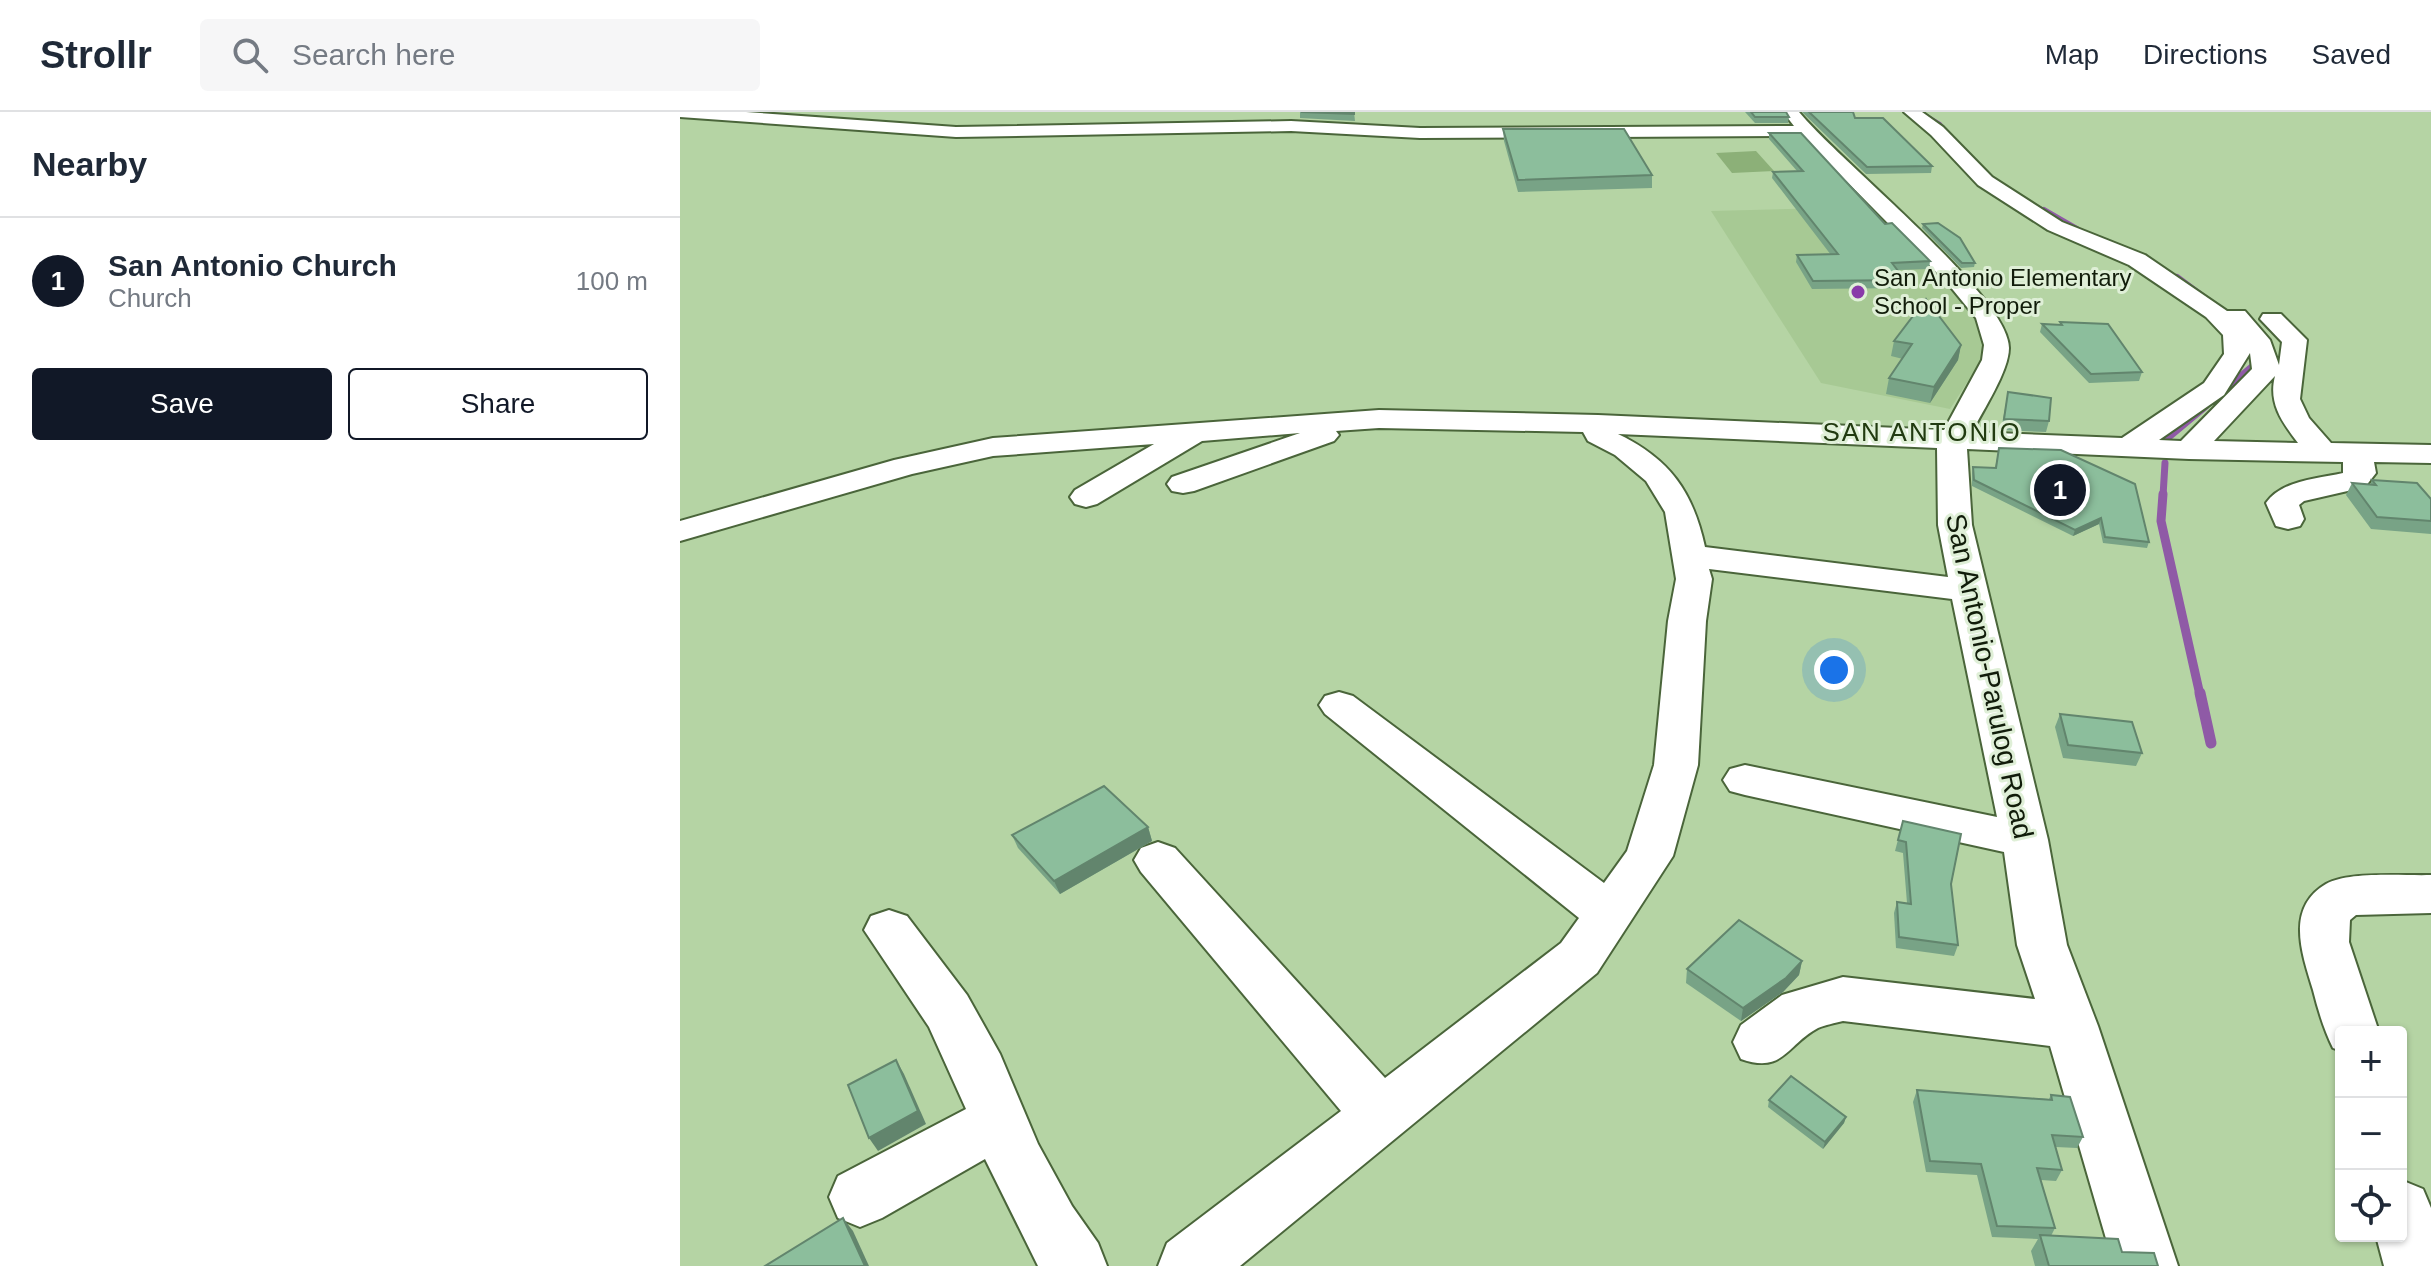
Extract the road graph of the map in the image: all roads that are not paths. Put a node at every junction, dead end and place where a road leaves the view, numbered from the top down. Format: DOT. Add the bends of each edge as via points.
graph roads {
  1 [pos="680,112"];
  2 [pos="1912,112"];
  3 [pos="1928,112"];
  4 [pos="1798,121"];
  5 [pos="2272,319"];
  6 [pos="1366,421"];
  7 [pos="1598,424"];
  8 [pos="1199,430"];
  9 [pos="1952,442"];
  10 [pos="2129,447"];
  11 [pos="2189,450"];
  12 [pos="2324,454"];
  13 [pos="2357,454"];
  14 [pos="2431,454"];
  15 [pos="1183,484"];
  16 [pos="1086,497"];
  17 [pos="2288,519"];
  18 [pos="680,531"];
  19 [pos="1690,556"];
  20 [pos="1968,590"];
  21 [pos="1339,705"];
  22 [pos="1745,780"];
  23 [pos="2025,840"];
  24 [pos="1158,860"];
  25 [pos="2431,894"];
  26 [pos="1609,914"];
  27 [pos="889,930"];
  28 [pos="2071,1026"];
  29 [pos="2350,1026"];
  30 [pos="1760,1042"];
  31 [pos="1381,1115"];
  32 [pos="1001,1120"];
  33 [pos="860,1197"];
  34 [pos="2407,1232"];
  35 [pos="1075,1266"];
  36 [pos="1190,1266"];
  37 [pos="2146,1266"];
  38 [pos="2416,1266"];
  1 -- 4 [label="street" via="956,132 1291,126 1420,133"];
  2 -- 10 [label="street" via="1985,181 2055,226 2137,260 2215,312 2236,334 2237,354 2214,389"];
  3 -- 11 [label="street" via="2007,183 2052,212 2189,277 2252,329 2264,348 2266,370"];
  4 -- 9 [label="street, San Antonio-Parulog Road" via="1988,317 1997,345 1995,360"];
  5 -- 12 [label="street" via="2296,348 2286,381 2293,418"];
  6 -- 7 [label="street"];
  6 -- 8 [label="street"];
  6 -- 15 [label="street"];
  7 -- 9 [label="street"];
  7 -- 19 [label="street" via="1598,435 1658,475 1681,512"];
  8 -- 16 [label="street"];
  8 -- 18 [label="street" via="966,451"];
  9 -- 10 [label="street"];
  9 -- 20 [label="street, San Antonio-Parulog Road" via="1955,525"];
  10 -- 11 [label="street"];
  11 -- 12 [label="street"];
  12 -- 13 [label="street"];
  13 -- 14 [label="street"];
  13 -- 17 [label="street" via="2361,473 2354,480 2293,494 2282,503"];
  19 -- 20 [label="street"];
  19 -- 26 [label="street" via="1694,579 1676,765 1649,856"];
  20 -- 23 [label="street, San Antonio-Parulog Road"];
  21 -- 26 [label="street"];
  22 -- 23 [label="street"];
  23 -- 28 [label="street, San Antonio-Parulog Road" via="2042,945"];
  24 -- 31 [label="street"];
  25 -- 29 [label="street" via="2344,897 2326,913 2324,942"];
  26 -- 31 [label="street" via="1579,958"];
  27 -- 32 [label="street" via="948,1011"];
  28 -- 30 [label="street" via="1843,999 1801,1011"];
  28 -- 37 [label="street, San Antonio-Parulog Road"];
  31 -- 36 [label="street"];
  32 -- 33 [label="street"];
  32 -- 35 [label="street" via="1015,1160"];
  34 -- 38 [label="street"];
}
